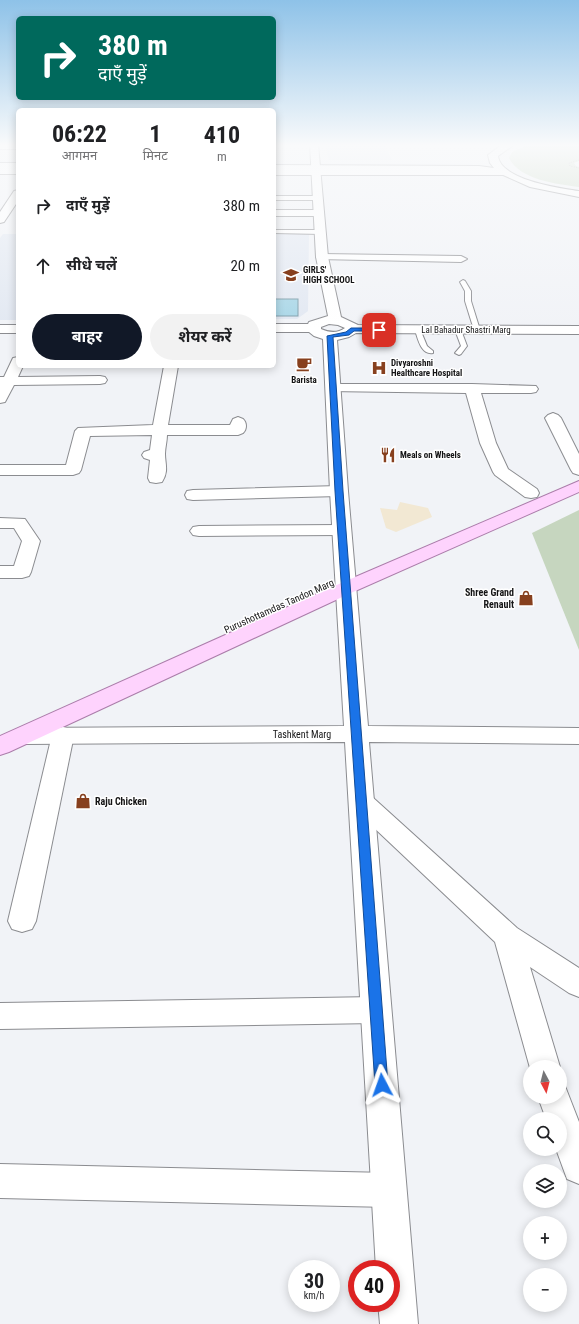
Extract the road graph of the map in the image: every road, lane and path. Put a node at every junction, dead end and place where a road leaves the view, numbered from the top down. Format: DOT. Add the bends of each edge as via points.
graph roads {
  1 [pos="9,206"];
  2 [pos="319,206"];
  3 [pos="276,213"];
  4 [pos="319,213"];
  5 [pos="0,220"];
  6 [pos="276,232"];
  7 [pos="321,232"];
  8 [pos="322,257"];
  9 [pos="461,259"];
  10 [pos="462,282"];
  11 [pos="276,328"];
  12 [pos="333,328"];
  13 [pos="0,329"];
  14 [pos="16,329"];
  15 [pos="418,330"];
  16 [pos="458,330"];
  17 [pos="477,330"];
  18 [pos="579,330"];
  19 [pos="431,352"];
  20 [pos="459,353"];
  21 [pos="16,364"];
  22 [pos="171,368"];
  23 [pos="4,380"];
  24 [pos="100,380"];
  25 [pos="333,388"];
  26 [pos="472,388"];
  27 [pos="531,389"];
  28 [pos="0,399"];
  29 [pos="553,418"];
  30 [pos="238,422"];
  31 [pos="160,430"];
  32 [pos="0,470"];
  33 [pos="579,471"];
  34 [pos="156,478"];
  35 [pos="579,486"];
  36 [pos="339,491"];
  37 [pos="531,493"];
  38 [pos="193,495"];
  39 [pos="0,523"];
  40 [pos="342,530"];
  41 [pos="199,531"];
  42 [pos="0,572"];
  43 [pos="346,582"];
  44 [pos="0,730"];
  45 [pos="357,734"];
  46 [pos="63,735"];
  47 [pos="25,736"];
  48 [pos="579,736"];
  49 [pos="0,746"];
  50 [pos="361,801"];
  51 [pos="22,921"];
  52 [pos="507,936"];
  53 [pos="579,984"];
  54 [pos="376,1010"];
  55 [pos="0,1016"];
  56 [pos="543,1060"];
  57 [pos="556,1104"];
  58 [pos="579,1167"];
  59 [pos="0,1181"];
  60 [pos="389,1190"];
  61 [pos="399,1324"];
  1 -- 5 [label="street"];
  2 -- 4 [label="street"];
  3 -- 4 [label="street"];
  4 -- 7 [label="street"];
  6 -- 7 [label="lane"];
  7 -- 8 [label="street"];
  8 -- 9 [label="street"];
  8 -- 12 [label="street"];
  10 -- 17 [label="lane" via="468,291 468,301"];
  11 -- 12 [label="street, Lal Bahadur Shastri Marg"];
  12 -- 15 [label="street, Lal Bahadur Shastri Marg"];
  12 -- 25 [label="street"];
  13 -- 14 [label="street"];
  15 -- 16 [label="street, Lal Bahadur Shastri Marg"];
  15 -- 19 [label="lane" via="424,347"];
  16 -- 17 [label="street, Lal Bahadur Shastri Marg"];
  16 -- 20 [label="lane" via="464,346"];
  17 -- 18 [label="street, Lal Bahadur Shastri Marg"];
  21 -- 23 [label="street"];
  22 -- 31 [label="street"];
  23 -- 24 [label="street"];
  23 -- 28 [label="street"];
  25 -- 26 [label="street"];
  25 -- 36 [label="street"];
  26 -- 27 [label="street"];
  26 -- 37 [label="street" via="488,443 501,472"];
  29 -- 33 [label="street"];
  30 -- 31 [label="street" via="238,430"];
  31 -- 32 [label="street" via="83,431 73,470"];
  31 -- 34 [label="street" via="154,455 159,463"];
  33 -- 37 [label="main road, Purushottamdas Tandon Marg"];
  35 -- 43 [label="main road"];
  36 -- 38 [label="street"];
  36 -- 40 [label="street"];
  37 -- 43 [label="main road, Purushottamdas Tandon Marg"];
  39 -- 42 [label="street" via="19,523 31,541 22,572"];
  40 -- 41 [label="street"];
  40 -- 43 [label="street"];
  43 -- 44 [label="main road, Purushottamdas Tandon Marg"];
  43 -- 45 [label="street"];
  43 -- 47 [label="main road"];
  45 -- 46 [label="street, Tashkent Marg"];
  45 -- 48 [label="street, Tashkent Marg"];
  45 -- 50 [label="street"];
  46 -- 47 [label="street, Tashkent Marg"];
  46 -- 51 [label="street"];
  47 -- 49 [label="main road"];
  50 -- 52 [label="street"];
  50 -- 54 [label="street"];
  52 -- 53 [label="street"];
  52 -- 56 [label="street"];
  54 -- 55 [label="street"];
  54 -- 60 [label="street"];
  57 -- 58 [label="street"];
  59 -- 60 [label="street"];
  60 -- 61 [label="street"];
}
